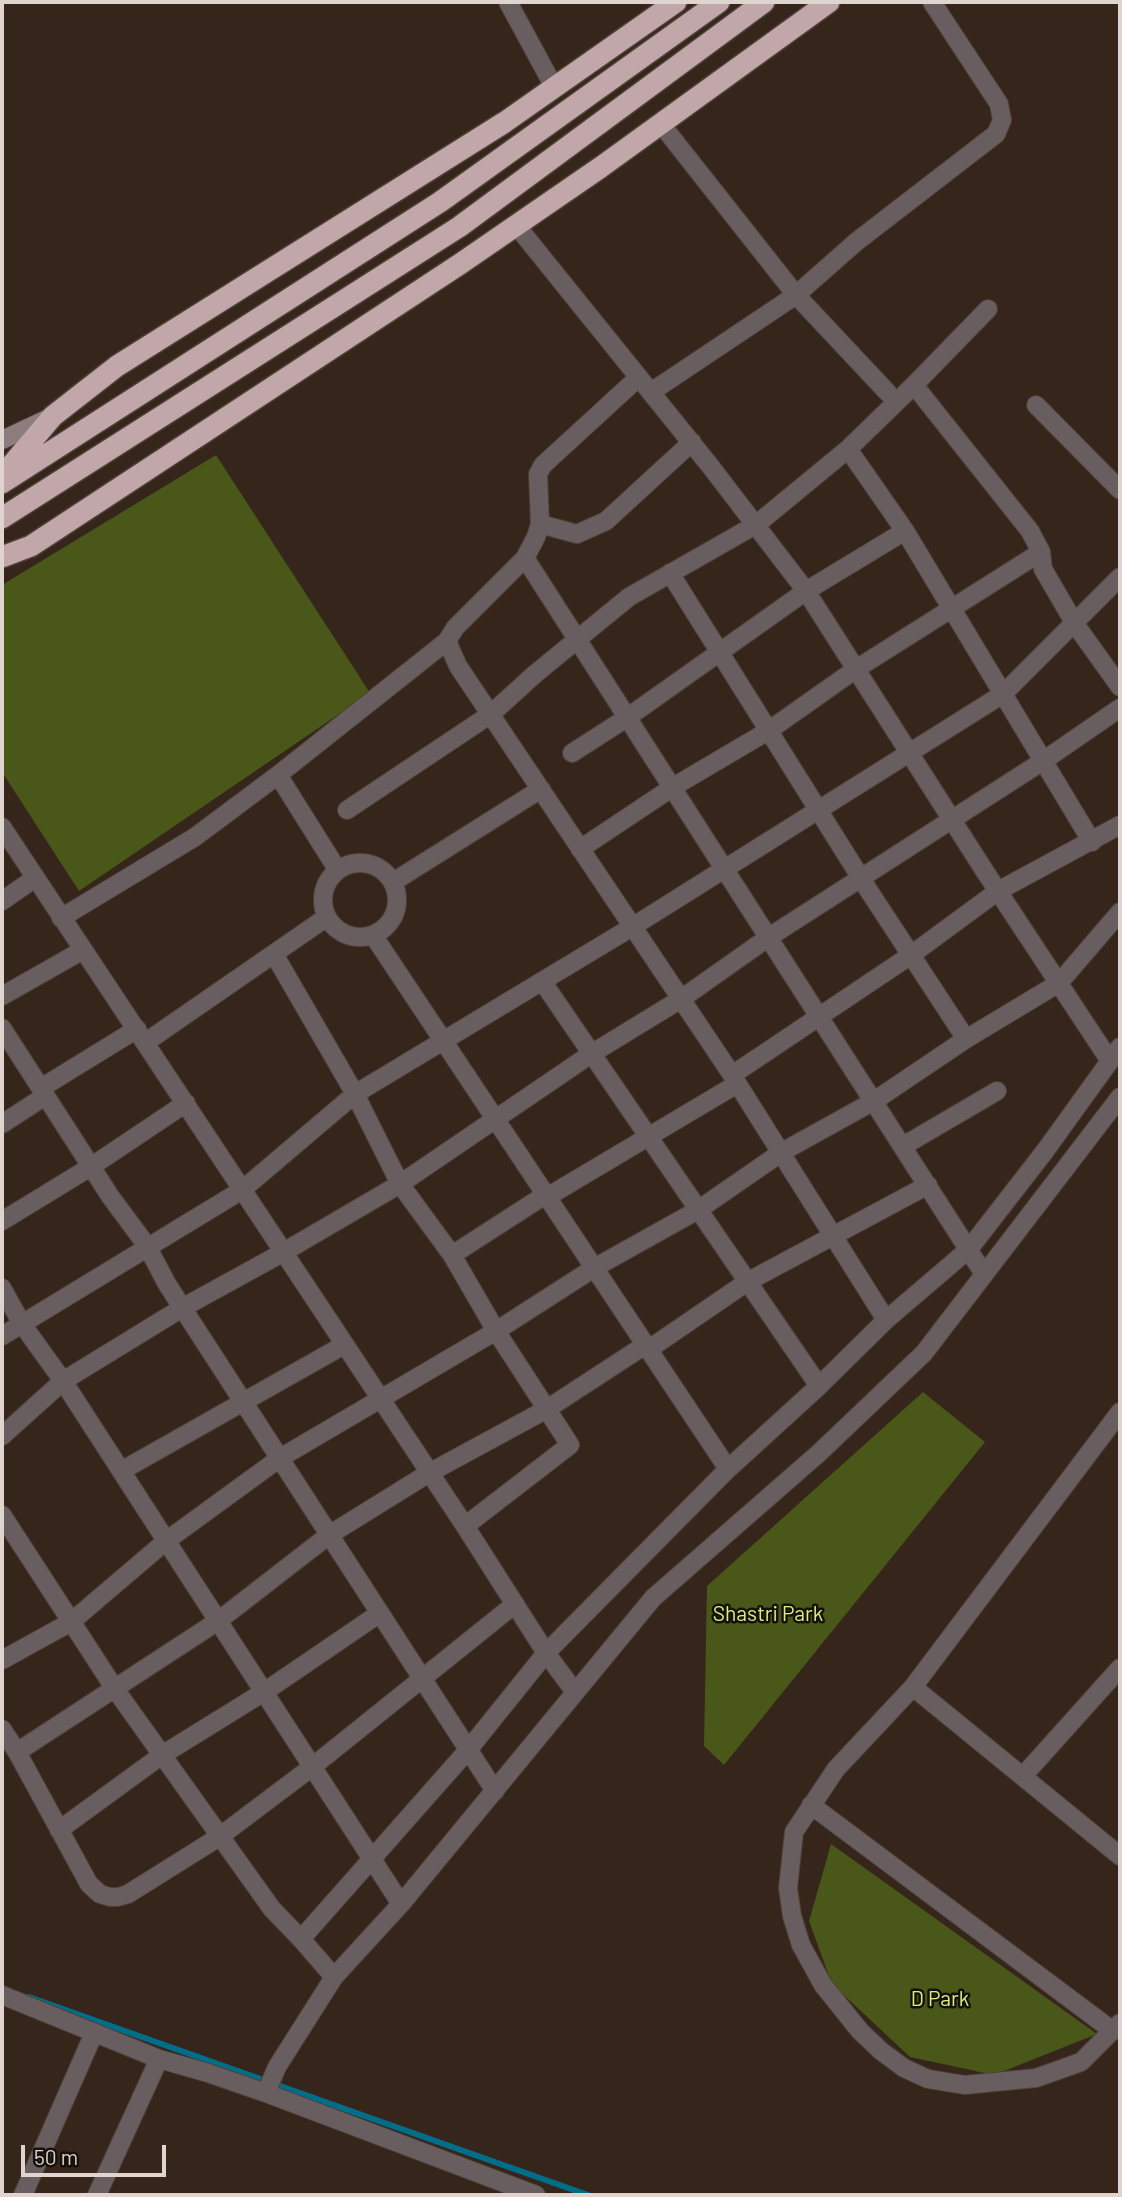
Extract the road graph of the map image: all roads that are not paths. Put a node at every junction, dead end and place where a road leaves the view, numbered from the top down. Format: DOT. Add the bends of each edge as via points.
graph roads {
  1 [pos="508,2"];
  2 [pos="676,2"];
  3 [pos="719,2"];
  4 [pos="764,2"];
  5 [pos="829,2"];
  6 [pos="932,2"];
  7 [pos="554,87"];
  8 [pos="661,124"];
  9 [pos="516,225"];
  10 [pos="796,295"];
  11 [pos="988,309"];
  12 [pos="639,377"];
  13 [pos="914,385"];
  14 [pos="651,392"];
  15 [pos="888,393"];
  16 [pos="1036,405"];
  17 [pos="53,416"];
  18 [pos="2,440"];
  19 [pos="692,442"];
  20 [pos="848,449"];
  21 [pos="2,477"];
  22 [pos="2,483"];
  23 [pos="1120,490"];
  24 [pos="2,517"];
  25 [pos="757,524"];
  26 [pos="539,526"];
  27 [pos="905,531"];
  28 [pos="31,546"];
  29 [pos="1041,552"];
  30 [pos="2,557"];
  31 [pos="525,558"];
  32 [pos="2,565"];
  33 [pos="670,573"];
  34 [pos="1120,577"];
  35 [pos="806,591"];
  36 [pos="951,608"];
  37 [pos="1075,624"];
  38 [pos="578,640"];
  39 [pos="447,641"];
  40 [pos="718,653"];
  41 [pos="856,669"];
  42 [pos="1120,687"];
  43 [pos="1003,694"];
  44 [pos="1120,708"];
  45 [pos="491,714"];
  46 [pos="628,717"];
  47 [pos="768,731"];
  48 [pos="910,752"];
  49 [pos="572,753"];
  50 [pos="1043,761"];
  51 [pos="278,775"];
  52 [pos="673,787"];
  53 [pos="541,789"];
  54 [pos="347,810"];
  55 [pos="818,810"];
  56 [pos="953,820"];
  57 [pos="1120,825"];
  58 [pos="2,827"];
  59 [pos="1092,842"];
  60 [pos="580,849"];
  61 [pos="337,869"];
  62 [pos="725,869"];
  63 [pos="35,878"];
  64 [pos="862,879"];
  65 [pos="393,882"];
  66 [pos="998,891"];
  67 [pos="2,901"];
  68 [pos="1120,912"];
  69 [pos="327,917"];
  70 [pos="61,918"];
  71 [pos="632,927"];
  72 [pos="373,935"];
  73 [pos="769,937"];
  74 [pos="83,950"];
  75 [pos="274,954"];
  76 [pos="911,955"];
  77 [pos="542,981"];
  78 [pos="1059,984"];
  79 [pos="2,996"];
  80 [pos="681,999"];
  81 [pos="820,1016"];
  82 [pos="2,1028"];
  83 [pos="141,1036"];
  84 [pos="967,1039"];
  85 [pos="443,1041"];
  86 [pos="591,1054"];
  87 [pos="1115,1054"];
  88 [pos="735,1080"];
  89 [pos="998,1091"];
  90 [pos="43,1092"];
  91 [pos="355,1094"];
  92 [pos="1120,1097"];
  93 [pos="874,1101"];
  94 [pos="186,1103"];
  95 [pos="495,1119"];
  96 [pos="2,1124"];
  97 [pos="649,1137"];
  98 [pos="903,1146"];
  99 [pos="782,1152"];
  100 [pos="92,1166"];
  101 [pos="400,1184"];
  102 [pos="928,1185"];
  103 [pos="243,1190"];
  104 [pos="547,1196"];
  105 [pos="698,1210"];
  106 [pos="2,1220"];
  107 [pos="833,1235"];
  108 [pos="146,1247"];
  109 [pos="969,1249"];
  110 [pos="282,1253"];
  111 [pos="452,1255"];
  112 [pos="594,1268"];
  113 [pos="984,1274"];
  114 [pos="747,1282"];
  115 [pos="2,1288"];
  116 [pos="182,1308"];
  117 [pos="886,1320"];
  118 [pos="22,1324"];
  119 [pos="496,1331"];
  120 [pos="2,1336"];
  121 [pos="344,1345"];
  122 [pos="649,1349"];
  123 [pos="62,1381"];
  124 [pos="819,1386"];
  125 [pos="380,1399"];
  126 [pos="243,1401"];
  127 [pos="547,1409"];
  128 [pos="1120,1412"];
  129 [pos="2,1436"];
  130 [pos="280,1458"];
  131 [pos="728,1469"];
  132 [pos="121,1471"];
  133 [pos="429,1473"];
  134 [pos="465,1526"];
  135 [pos="5,1527"];
  136 [pos="329,1535"];
  137 [pos="166,1541"];
  138 [pos="515,1604"];
  139 [pos="380,1613"];
  140 [pos="218,1621"];
  141 [pos="71,1622"];
  142 [pos="546,1654"];
  143 [pos="2,1660"];
  144 [pos="1120,1668"];
  145 [pos="422,1679"];
  146 [pos="913,1688"];
  147 [pos="115,1689"];
  148 [pos="263,1692"];
  149 [pos="575,1692"];
  150 [pos="2,1729"];
  151 [pos="468,1750"];
  152 [pos="17,1752"];
  153 [pos="162,1755"];
  154 [pos="312,1767"];
  155 [pos="1023,1776"];
  156 [pos="495,1791"];
  157 [pos="811,1805"];
  158 [pos="59,1830"];
  159 [pos="219,1837"];
  160 [pos="1120,1856"];
  161 [pos="372,1860"];
  162 [pos="401,1904"];
  163 [pos="301,1939"];
  164 [pos="334,1977"];
  165 [pos="2,1995"];
  166 [pos="1117,2027"];
  167 [pos="94,2033"];
  168 [pos="159,2059"];
  169 [pos="267,2090"];
  170 [pos="23,2195"];
  171 [pos="97,2195"];
  172 [pos="536,2195"];
  1 -- 7 [label="street"];
  2 -- 7 [label="highway"];
  3 -- 22 [label="highway" via="440,202"];
  4 -- 24 [label="highway" via="458,227"];
  5 -- 8 [label="highway"];
  6 -- 10 [label="street" via="999,104 1002,120 996,134 856,242"];
  7 -- 17 [label="highway" via="117,366"];
  8 -- 9 [label="highway"];
  8 -- 10 [label="street"];
  9 -- 12 [label="street"];
  9 -- 28 [label="highway"];
  10 -- 14 [label="street"];
  10 -- 15 [label="street"];
  11 -- 13 [label="street"];
  12 -- 14 [label="street"];
  12 -- 26 [label="street" via="542,465 538,474"];
  13 -- 20 [label="street"];
  13 -- 29 [label="street" via="1030,531"];
  14 -- 19 [label="street"];
  16 -- 23 [label="street"];
  17 -- 18 [label="street"];
  17 -- 21 [label="highway"];
  19 -- 25 [label="street"];
  19 -- 26 [label="street" via="606,521 577,534"];
  20 -- 25 [label="street"];
  20 -- 27 [label="street"];
  25 -- 33 [label="street"];
  25 -- 35 [label="street"];
  26 -- 31 [label="street"];
  27 -- 35 [label="street"];
  27 -- 36 [label="street"];
  28 -- 30 [label="highway"];
  28 -- 32 [label="street"];
  29 -- 36 [label="street"];
  29 -- 37 [label="street" via="1043,569"];
  31 -- 38 [label="street"];
  31 -- 39 [label="street"];
  33 -- 38 [label="street" via="629,597"];
  33 -- 40 [label="street"];
  34 -- 37 [label="street"];
  35 -- 40 [label="street"];
  35 -- 41 [label="street"];
  36 -- 41 [label="street"];
  36 -- 43 [label="street"];
  37 -- 42 [label="street"];
  37 -- 43 [label="street"];
  38 -- 45 [label="street"];
  38 -- 46 [label="street"];
  39 -- 45 [label="street"];
  39 -- 51 [label="street"];
  40 -- 46 [label="street"];
  40 -- 47 [label="street"];
  41 -- 47 [label="street"];
  41 -- 48 [label="street"];
  43 -- 48 [label="street"];
  43 -- 50 [label="street"];
  44 -- 50 [label="street"];
  45 -- 53 [label="street"];
  45 -- 54 [label="street"];
  46 -- 49 [label="street"];
  46 -- 52 [label="street"];
  47 -- 52 [label="street"];
  47 -- 55 [label="street"];
  48 -- 55 [label="street"];
  48 -- 56 [label="street"];
  50 -- 56 [label="street"];
  50 -- 59 [label="street"];
  51 -- 61 [label="street"];
  51 -- 70 [label="street" via="185,843"];
  52 -- 60 [label="street"];
  52 -- 62 [label="street"];
  53 -- 60 [label="street"];
  53 -- 65 [label="street"];
  55 -- 62 [label="street"];
  55 -- 64 [label="street"];
  56 -- 64 [label="street"];
  56 -- 66 [label="street"];
  57 -- 59 [label="street"];
  58 -- 63 [label="street"];
  59 -- 66 [label="street"];
  60 -- 71 [label="street"];
  61 -- 65 [label="street" via="368,863"];
  61 -- 69 [label="street" via="324,886"];
  62 -- 71 [label="street"];
  62 -- 73 [label="street"];
  63 -- 67 [label="street"];
  63 -- 70 [label="street"];
  64 -- 73 [label="street"];
  64 -- 76 [label="street"];
  65 -- 72 [label="street" via="395,913"];
  66 -- 76 [label="street"];
  66 -- 78 [label="street"];
  68 -- 78 [label="street"];
  69 -- 72 [label="street" via="341,933"];
  69 -- 75 [label="street"];
  70 -- 74 [label="street"];
  71 -- 77 [label="street"];
  71 -- 80 [label="street"];
  72 -- 85 [label="street"];
  73 -- 80 [label="street"];
  73 -- 81 [label="street"];
  74 -- 79 [label="street"];
  74 -- 83 [label="street"];
  75 -- 83 [label="street"];
  75 -- 91 [label="street"];
  76 -- 81 [label="street"];
  76 -- 84 [label="street"];
  77 -- 85 [label="street"];
  77 -- 86 [label="street"];
  78 -- 84 [label="street"];
  78 -- 87 [label="street"];
  80 -- 86 [label="street"];
  80 -- 88 [label="street"];
  81 -- 88 [label="street"];
  81 -- 93 [label="street"];
  82 -- 90 [label="street"];
  83 -- 90 [label="street"];
  83 -- 94 [label="street"];
  84 -- 93 [label="street"];
  85 -- 91 [label="street"];
  85 -- 95 [label="street"];
  86 -- 95 [label="street"];
  86 -- 97 [label="street"];
  87 -- 109 [label="street"];
  88 -- 97 [label="street"];
  88 -- 99 [label="street"];
  89 -- 98 [label="street"];
  90 -- 96 [label="street"];
  90 -- 100 [label="street"];
  91 -- 101 [label="street"];
  91 -- 103 [label="street"];
  92 -- 113 [label="street"];
  93 -- 98 [label="street"];
  93 -- 99 [label="street"];
  94 -- 100 [label="street"];
  94 -- 103 [label="street"];
  95 -- 101 [label="street"];
  95 -- 104 [label="street"];
  97 -- 104 [label="street"];
  97 -- 105 [label="street"];
  98 -- 102 [label="street"];
  99 -- 105 [label="street"];
  99 -- 107 [label="street"];
  100 -- 106 [label="street"];
  100 -- 108 [label="street"];
  101 -- 110 [label="street"];
  101 -- 111 [label="street"];
  102 -- 107 [label="street"];
  102 -- 109 [label="street"];
  103 -- 108 [label="street"];
  103 -- 110 [label="street"];
  104 -- 111 [label="street"];
  104 -- 112 [label="street"];
  105 -- 112 [label="street"];
  105 -- 114 [label="street"];
  107 -- 114 [label="street"];
  107 -- 117 [label="street"];
  108 -- 116 [label="street"];
  108 -- 118 [label="street"];
  109 -- 113 [label="street"];
  109 -- 117 [label="street"];
  110 -- 116 [label="street"];
  110 -- 121 [label="street"];
  111 -- 119 [label="street"];
  112 -- 119 [label="street"];
  112 -- 122 [label="street"];
  113 -- 149 [label="street" via="924,1353 819,1453 653,1598"];
  114 -- 122 [label="street"];
  114 -- 124 [label="street"];
  115 -- 118 [label="street"];
  116 -- 123 [label="street"];
  116 -- 126 [label="street"];
  117 -- 124 [label="street"];
  118 -- 120 [label="street"];
  118 -- 123 [label="street"];
  119 -- 125 [label="street"];
  119 -- 127 [label="street"];
  121 -- 125 [label="street"];
  121 -- 126 [label="street"];
  122 -- 127 [label="street" via="639,1349"];
  122 -- 131 [label="street"];
  123 -- 129 [label="street"];
  123 -- 132 [label="street"];
  124 -- 131 [label="street"];
  125 -- 130 [label="street"];
  125 -- 133 [label="street"];
  126 -- 130 [label="street"];
  126 -- 132 [label="street"];
  127 -- 133 [label="street"];
  127 -- 134 [label="street" via="570,1445"];
  128 -- 146 [label="street"];
  130 -- 136 [label="street"];
  130 -- 137 [label="street"];
  131 -- 142 [label="street"];
  132 -- 137 [label="street"];
  133 -- 134 [label="street"];
  133 -- 136 [label="street"];
  134 -- 138 [label="street"];
  135 -- 141 [label="street"];
  136 -- 139 [label="street"];
  136 -- 140 [label="street"];
  137 -- 140 [label="street"];
  137 -- 141 [label="street"];
  138 -- 142 [label="street"];
  138 -- 145 [label="street"];
  139 -- 145 [label="street"];
  139 -- 148 [label="street"];
  140 -- 147 [label="street"];
  140 -- 148 [label="street"];
  141 -- 143 [label="street"];
  141 -- 147 [label="street"];
  142 -- 149 [label="street"];
  142 -- 151 [label="street"];
  144 -- 155 [label="street"];
  145 -- 151 [label="street"];
  145 -- 154 [label="street"];
  146 -- 155 [label="street"];
  146 -- 157 [label="street" via="836,1769"];
  147 -- 152 [label="street"];
  147 -- 153 [label="street"];
  148 -- 153 [label="street"];
  148 -- 154 [label="street"];
  149 -- 156 [label="street"];
  150 -- 152 [label="street"];
  151 -- 156 [label="street"];
  151 -- 161 [label="street"];
  152 -- 158 [label="street"];
  153 -- 158 [label="street"];
  153 -- 159 [label="street"];
  154 -- 159 [label="street"];
  154 -- 161 [label="street"];
  155 -- 160 [label="street"];
  156 -- 162 [label="street"];
  157 -- 166 [label="street"];
  157 -- 166 [label="street" via="794,1832 790,1853 788,1888 801,1945 823,1985 860,2031 904,2068 929,2079 965,2085 1036,2078 1081,2062"];
  158 -- 159 [label="street" via="89,1884 110,1897 128,1894"];
  159 -- 163 [label="street" via="272,1909"];
  161 -- 162 [label="street"];
  161 -- 163 [label="street"];
  162 -- 164 [label="street"];
  163 -- 164 [label="street"];
  164 -- 169 [label="street" via="276,2067"];
  165 -- 167 [label="street"];
  167 -- 168 [label="street"];
  167 -- 170 [label="street"];
  168 -- 169 [label="street"];
  168 -- 171 [label="street"];
  169 -- 172 [label="street"];
}
